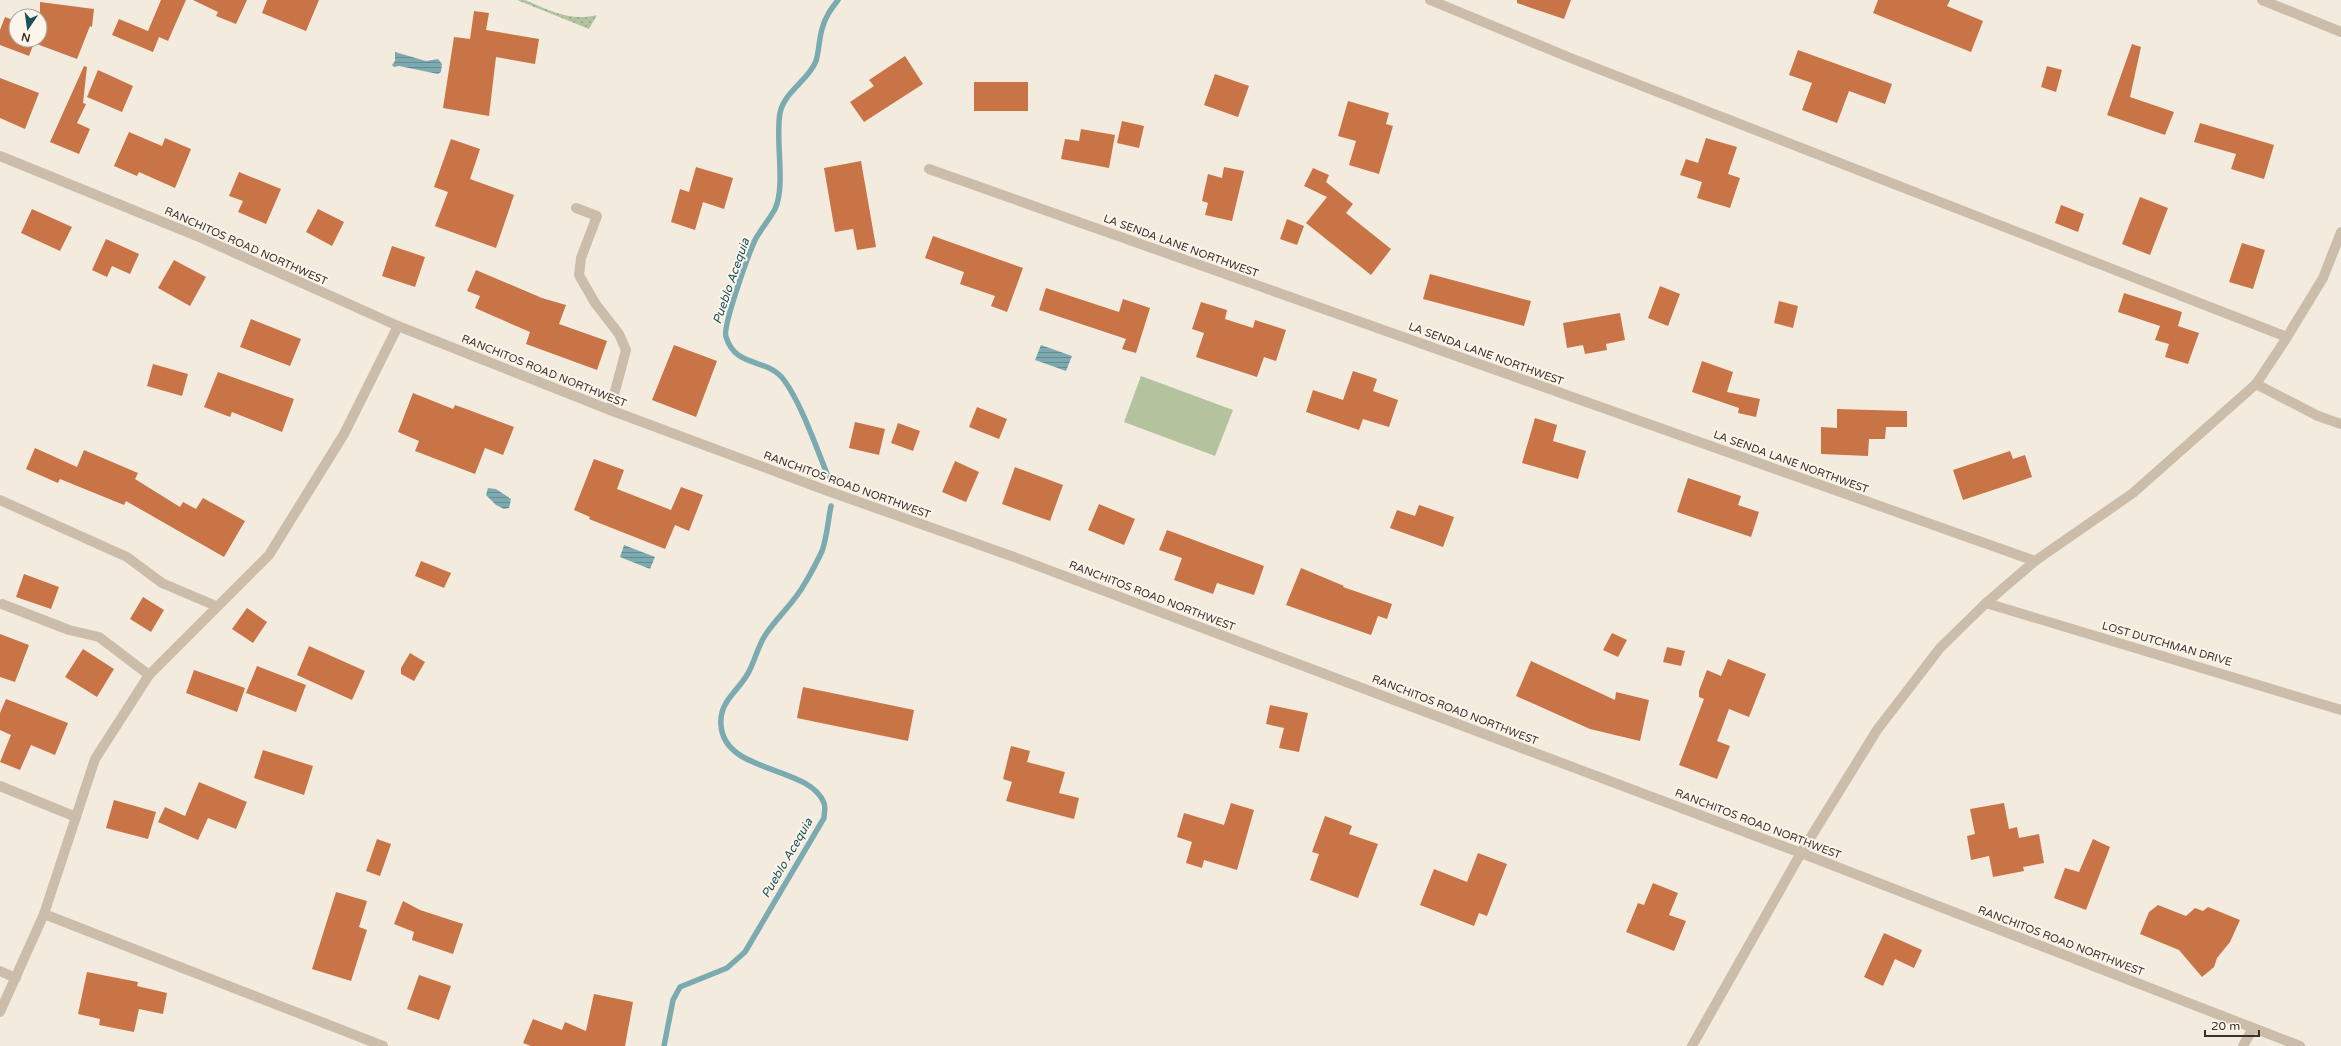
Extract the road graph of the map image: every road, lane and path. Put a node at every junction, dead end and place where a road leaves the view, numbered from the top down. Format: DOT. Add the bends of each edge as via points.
graph roads {
  1 [pos="1430,0"];
  2 [pos="2262,0"];
  3 [pos="2341,32"];
  4 [pos="0,156"];
  5 [pos="929,169"];
  6 [pos="576,208"];
  7 [pos="2341,232"];
  8 [pos="398,326"];
  9 [pos="2287,337"];
  10 [pos="2256,384"];
  11 [pos="610,410"];
  12 [pos="2341,424"];
  13 [pos="0,500"];
  14 [pos="2035,561"];
  15 [pos="1986,603"];
  16 [pos="2,604"];
  17 [pos="216,606"];
  18 [pos="149,675"];
  19 [pos="2341,710"];
  20 [pos="0,786"];
  21 [pos="76,816"];
  22 [pos="1801,853"];
  23 [pos="44,914"];
  24 [pos="0,971"];
  25 [pos="16,978"];
  26 [pos="0,1012"];
  27 [pos="2253,1028"];
  28 [pos="383,1046"];
  29 [pos="1692,1046"];
  30 [pos="2243,1046"];
  31 [pos="2300,1046"];
  1 -- 9 [label="street" via="1573,59"];
  2 -- 3 [label="street"];
  4 -- 8 [label="street, RANCHITOS ROAD NORTHWEST" via="197,236"];
  5 -- 14 [label="street, LA SENDA LANE NORTHWEST"];
  6 -- 11 [label="street" via="597,216 581,258 579,275 619,334 626,350"];
  7 -- 9 [label="street" via="2323,278"];
  8 -- 11 [label="street, RANCHITOS ROAD NORTHWEST"];
  8 -- 17 [label="street" via="344,434 298,511 269,555"];
  9 -- 10 [label="street"];
  10 -- 12 [label="street" via="2318,416"];
  10 -- 14 [label="street" via="2133,493"];
  11 -- 22 [label="street, RANCHITOS ROAD NORTHWEST" via="1014,557"];
  13 -- 17 [label="street" via="127,557 162,583"];
  14 -- 15 [label="street"];
  15 -- 19 [label="street, LOST DUTCHMAN DRIVE"];
  15 -- 22 [label="street" via="1940,648 1877,730"];
  16 -- 18 [label="street" via="69,630 99,637"];
  17 -- 18 [label="street"];
  18 -- 21 [label="street" via="94,759"];
  20 -- 21 [label="street"];
  21 -- 23 [label="street"];
  22 -- 27 [label="street, RANCHITOS ROAD NORTHWEST"];
  22 -- 29 [label="street"];
  23 -- 25 [label="street"];
  23 -- 28 [label="street"];
  24 -- 25 [label="street"];
  25 -- 26 [label="street"];
  27 -- 30 [label="street"];
  27 -- 31 [label="street, RANCHITOS ROAD NORTHWEST"];
}
